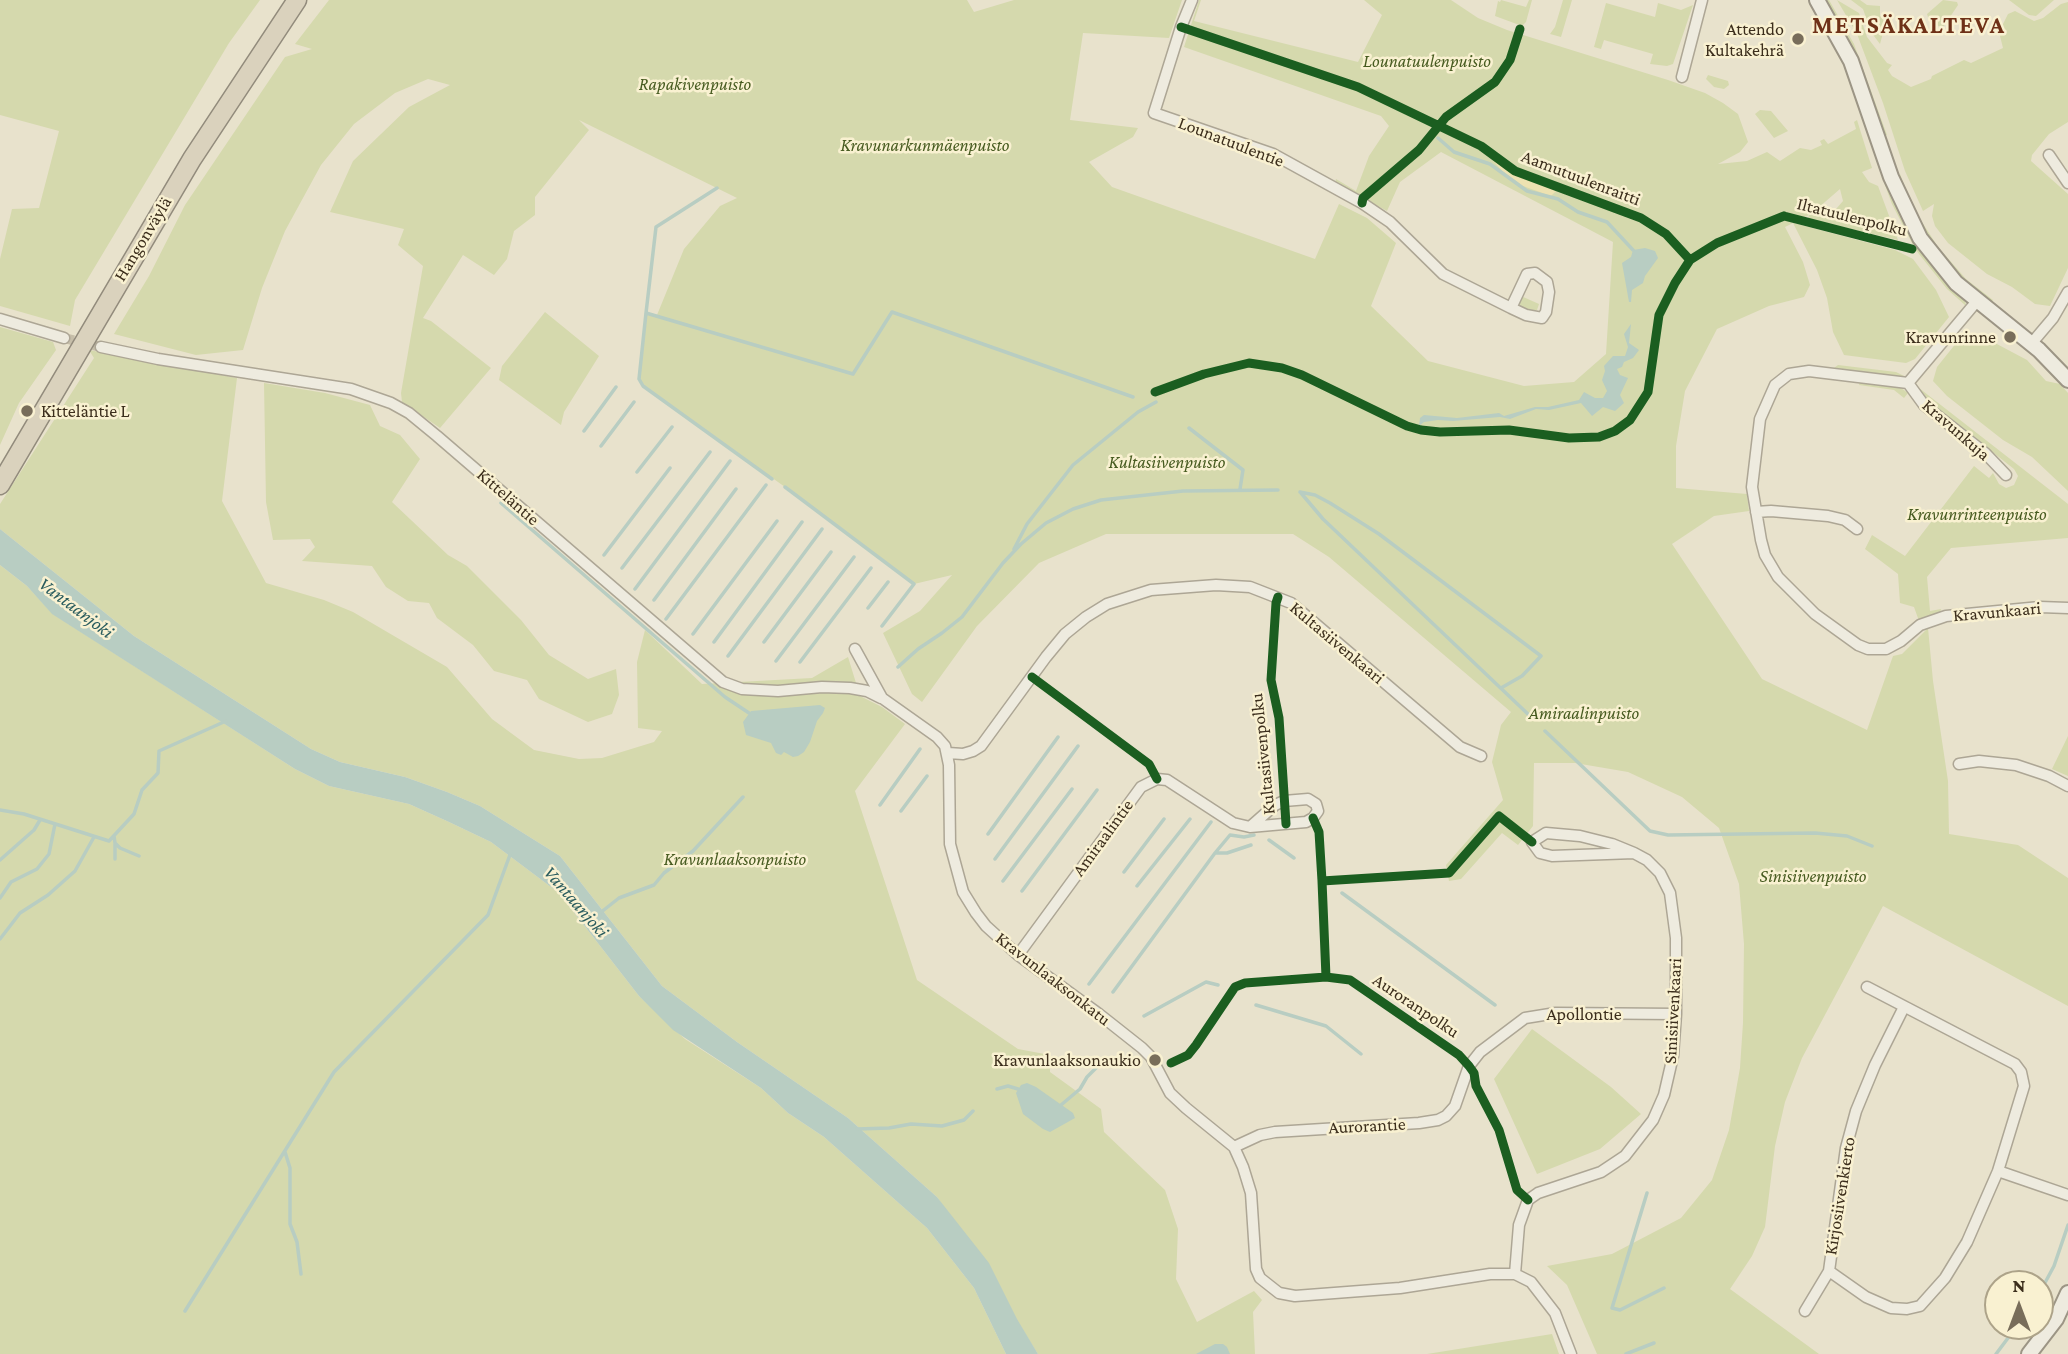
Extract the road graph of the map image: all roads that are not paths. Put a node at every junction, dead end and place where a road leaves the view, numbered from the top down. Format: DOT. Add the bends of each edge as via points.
graph roads {
  1 [pos="296,0"];
  2 [pos="1192,0"];
  3 [pos="1702,0"];
  4 [pos="1817,0"];
  5 [pos="1682,77"];
  6 [pos="2049,155"];
  7 [pos="2068,183"];
  8 [pos="2068,292"];
  9 [pos="1977,302"];
  10 [pos="1511,308"];
  11 [pos="0,318"];
  12 [pos="64,338"];
  13 [pos="2031,344"];
  14 [pos="101,347"];
  15 [pos="2068,380"];
  16 [pos="1908,383"];
  17 [pos="2006,475"];
  18 [pos="0,485"];
  19 [pos="1756,512"];
  20 [pos="1857,529"];
  21 [pos="2068,608"];
  22 [pos="855,649"];
  23 [pos="882,698"];
  24 [pos="948,753"];
  25 [pos="1480,757"];
  26 [pos="1959,764"];
  27 [pos="2068,786"];
  28 [pos="1250,827"];
  29 [pos="1634,853"];
  30 [pos="1018,955"];
  31 [pos="1867,987"];
  32 [pos="1904,1007"];
  33 [pos="1676,1014"];
  34 [pos="1469,1066"];
  35 [pos="1234,1147"];
  36 [pos="1997,1171"];
  37 [pos="2068,1195"];
  38 [pos="1829,1271"];
  39 [pos="1515,1274"];
  40 [pos="2068,1293"];
  41 [pos="1805,1311"];
  42 [pos="1571,1354"];
  43 [pos="2029,1354"];
  1 -- 18 [label="highway, Hangonväylä" via="192,159"];
  2 -- 10 [label="street, Lounatuulentie" via="1154,113 1273,154 1390,222 1443,274"];
  3 -- 5 [label="street"];
  4 -- 9 [label="street" via="1851,61 1891,177 1920,238"];
  6 -- 7 [label="street"];
  8 -- 13 [label="street"];
  9 -- 13 [label="street"];
  9 -- 16 [label="street"];
  10 -- 10 [label="street, Lounatuulentie" via="1542,318 1547,282 1535,273 1527,274"];
  11 -- 12 [label="street"];
  13 -- 15 [label="street"];
  14 -- 23 [label="street, Kitteläntie" via="340,387 383,400 409,412 723,682 742,690 850,688"];
  16 -- 17 [label="street, Kravunkuja" via="1924,405"];
  16 -- 19 [label="street, Kravunkaari" via="1809,371 1789,374 1778,382 1763,409 1756,443 1752,487"];
  19 -- 20 [label="street" via="1828,516"];
  19 -- 21 [label="street, Kravunkaari" via="1765,555 1786,587 1868,649 1886,649 1920,625 1946,616"];
  22 -- 23 [label="street"];
  23 -- 24 [label="street" via="937,737"];
  24 -- 25 [label="street, Kultasiivenkaari" via="963,754 981,746 1046,657 1086,617 1107,604 1151,590 1216,585 1250,587 1291,603 1460,747"];
  24 -- 30 [label="street, Kravunlaaksonkatu" via="950,845 963,891 986,926"];
  26 -- 27 [label="street" via="2016,765"];
  28 -- 28 [label="street, Amiraalintie" via="1306,822 1318,811 1316,804 1308,799 1284,801"];
  28 -- 30 [label="street, Amiraalintie" via="1233,823 1167,780 1141,786"];
  29 -- 29 [label="street, Sinisiivenkaari" via="1580,836 1546,833 1532,842 1539,853 1552,856"];
  29 -- 33 [label="street, Sinisiivenkaari" via="1660,873 1670,893 1676,938"];
  30 -- 35 [label="street, Kravunlaaksonkatu" via="1140,1047 1151,1057 1170,1093"];
  31 -- 32 [label="street, Kirjosiivenkierto"];
  32 -- 36 [label="street, Kirjosiivenkierto" via="1985,1047 2021,1072 2024,1086"];
  32 -- 38 [label="street, Kirjosiivenkierto" via="1863,1092 1851,1129"];
  33 -- 34 [label="street, Apollontie" via="1541,1014 1525,1018"];
  33 -- 39 [label="street, Sinisiivenkaari" via="1673,1056 1653,1120 1625,1156 1601,1172 1528,1200 1519,1225"];
  34 -- 35 [label="street, Aurorantie" via="1455,1106 1438,1119 1275,1132"];
  35 -- 39 [label="street, Kravunlaaksonkatu" via="1251,1193 1256,1269 1279,1293 1322,1295 1490,1273"];
  36 -- 37 [label="street"];
  36 -- 38 [label="street, Kirjosiivenkierto" via="1967,1242 1945,1278 1920,1306 1891,1308"];
  38 -- 41 [label="street, Kirjosiivenkierto"];
  39 -- 42 [label="street" via="1531,1282 1549,1304"];
  40 -- 43 [label="street" via="2056,1319"];
}
